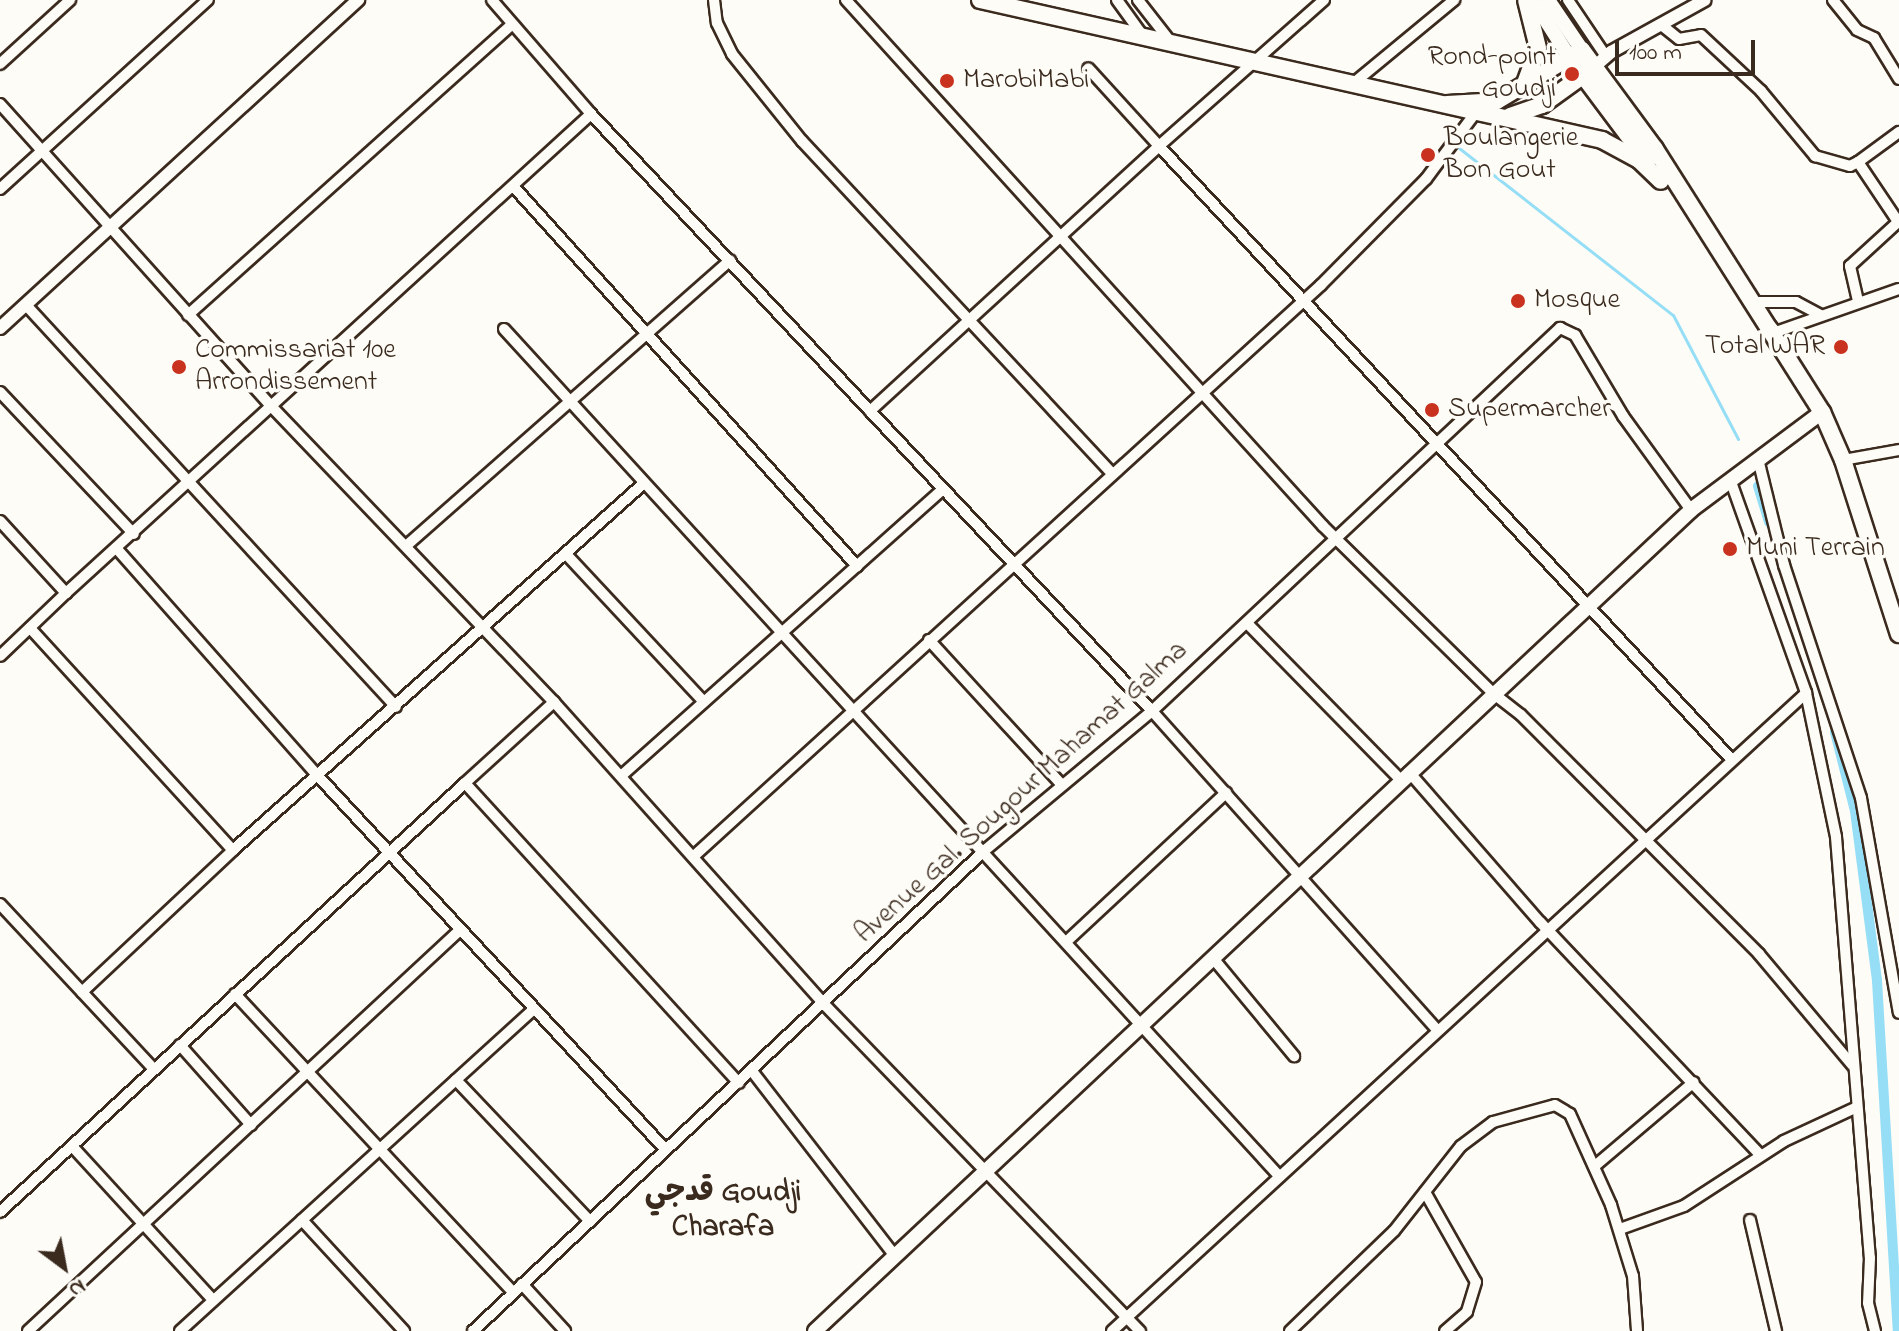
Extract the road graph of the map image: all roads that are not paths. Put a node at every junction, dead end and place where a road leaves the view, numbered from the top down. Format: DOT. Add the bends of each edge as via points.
graph roads {
  1 [pos="70,0"];
  2 [pos="208,0"];
  3 [pos="358,0"];
  4 [pos="492,0"];
  5 [pos="714,0"];
  6 [pos="846,0"];
  7 [pos="980,0"];
  8 [pos="1117,0"];
  9 [pos="1138,0"];
  10 [pos="1324,0"];
  11 [pos="1454,0"];
  12 [pos="1526,0"];
  13 [pos="1533,0"];
  14 [pos="1548,0"];
  15 [pos="1568,0"];
  16 [pos="1705,0"];
  17 [pos="1833,0"];
  18 [pos="512,24"];
  19 [pos="1664,27"];
  20 [pos="1143,36"];
  21 [pos="1170,41"];
  22 [pos="1607,52"];
  23 [pos="1576,54"];
  24 [pos="1260,60"];
  25 [pos="0,64"];
  26 [pos="1088,68"];
  27 [pos="1589,71"];
  28 [pos="1899,79"];
  29 [pos="1355,82"];
  30 [pos="1524,86"];
  31 [pos="0,104"];
  32 [pos="1447,104"];
  33 [pos="1476,112"];
  34 [pos="591,114"];
  35 [pos="1496,116"];
  36 [pos="1899,132"];
  37 [pos="1159,146"];
  38 [pos="42,150"];
  39 [pos="1858,162"];
  40 [pos="1661,181"];
  41 [pos="513,186"];
  42 [pos="0,189"];
  43 [pos="1898,223"];
  44 [pos="113,229"];
  45 [pos="1059,238"];
  46 [pos="730,260"];
  47 [pos="1729,271"];
  48 [pos="1899,289"];
  49 [pos="1305,299"];
  50 [pos="1858,301"];
  51 [pos="26,305"];
  52 [pos="1756,309"];
  53 [pos="188,315"];
  54 [pos="1820,315"];
  55 [pos="970,320"];
  56 [pos="0,328"];
  57 [pos="504,329"];
  58 [pos="648,332"];
  59 [pos="0,392"];
  60 [pos="1201,393"];
  61 [pos="571,402"];
  62 [pos="272,407"];
  63 [pos="870,411"];
  64 [pos="1822,412"];
  65 [pos="1438,443"];
  66 [pos="1899,450"];
  67 [pos="1758,459"];
  68 [pos="1843,460"];
  69 [pos="1112,474"];
  70 [pos="190,482"];
  71 [pos="1731,482"];
  72 [pos="644,483"];
  73 [pos="943,489"];
  74 [pos="1691,510"];
  75 [pos="0,521"];
  76 [pos="134,534"];
  77 [pos="1335,537"];
  78 [pos="406,546"];
  79 [pos="117,549"];
  80 [pos="566,554"];
  81 [pos="1011,564"];
  82 [pos="857,566"];
  83 [pos="66,593"];
  84 [pos="1588,608"];
  85 [pos="1247,623"];
  86 [pos="30,628"];
  87 [pos="482,629"];
  88 [pos="782,634"];
  89 [pos="1899,634"];
  90 [pos="929,640"];
  91 [pos="0,656"];
  92 [pos="1806,693"];
  93 [pos="1494,694"];
  94 [pos="554,702"];
  95 [pos="704,702"];
  96 [pos="396,707"];
  97 [pos="852,710"];
  98 [pos="1152,711"];
  99 [pos="1731,759"];
  100 [pos="317,775"];
  101 [pos="621,776"];
  102 [pos="1405,776"];
  103 [pos="465,783"];
  104 [pos="1062,785"];
  105 [pos="1226,793"];
  106 [pos="1643,837"];
  107 [pos="233,850"];
  108 [pos="390,851"];
  109 [pos="984,851"];
  110 [pos="694,856"];
  111 [pos="1299,875"];
  112 [pos="0,904"];
  113 [pos="1546,928"];
  114 [pos="460,930"];
  115 [pos="1066,942"];
  116 [pos="1212,957"];
  117 [pos="82,992"];
  118 [pos="235,994"];
  119 [pos="824,1004"];
  120 [pos="534,1009"];
  121 [pos="1899,1013"];
  122 [pos="1141,1024"];
  123 [pos="1437,1030"];
  124 [pos="180,1045"];
  125 [pos="1294,1056"];
  126 [pos="1852,1065"];
  127 [pos="154,1069"];
  128 [pos="307,1071"];
  129 [pos="752,1071"];
  130 [pos="456,1080"];
  131 [pos="1694,1082"];
  132 [pos="739,1083"];
  133 [pos="1855,1108"];
  134 [pos="251,1125"];
  135 [pos="72,1146"];
  136 [pos="380,1149"];
  137 [pos="666,1150"];
  138 [pos="1760,1155"];
  139 [pos="1596,1165"];
  140 [pos="985,1166"];
  141 [pos="1280,1177"];
  142 [pos="1425,1192"];
  143 [pos="0,1212"];
  144 [pos="302,1220"];
  145 [pos="1750,1220"];
  146 [pos="590,1221"];
  147 [pos="145,1224"];
  148 [pos="1620,1229"];
  149 [pos="895,1256"];
  150 [pos="517,1288"];
  151 [pos="213,1300"];
  152 [pos="1127,1317"];
  153 [pos="28,1331"];
  154 [pos="180,1331"];
  155 [pos="404,1331"];
  156 [pos="473,1331"];
  157 [pos="565,1331"];
  158 [pos="815,1331"];
  159 [pos="1112,1331"];
  160 [pos="1140,1331"];
  161 [pos="1290,1331"];
  162 [pos="1445,1331"];
  163 [pos="1637,1331"];
  164 [pos="1776,1331"];
  165 [pos="1875,1331"];
  1 -- 25 [label="street"];
  2 -- 38 [label="street"];
  3 -- 44 [label="street"];
  4 -- 18 [label="street"];
  5 -- 55 [label="street" via="717,23 732,54 762,94"];
  6 -- 45 [label="street"];
  7 -- 20 [label="highway"];
  8 -- 20 [label="street"];
  9 -- 21 [label="street"];
  10 -- 24 [label="street"];
  11 -- 29 [label="street"];
  12 -- 30 [label="highway" via="1538,48"];
  13 -- 23 [label="main road"];
  14 -- 23 [label="main road"];
  15 -- 22 [label="street"];
  16 -- 19 [label="street"];
  17 -- 28 [label="street" via="1857,30 1874,38"];
  18 -- 34 [label="street"];
  18 -- 53 [label="street"];
  19 -- 22 [label="street"];
  19 -- 39 [label="street" via="1679,39 1701,35 1761,91 1815,156 1850,166"];
  20 -- 21 [label="highway"];
  21 -- 24 [label="highway"];
  22 -- 23 [label="street"];
  22 -- 27 [label="street"];
  23 -- 27 [label="highway"];
  23 -- 30 [label="highway"];
  24 -- 29 [label="highway"];
  24 -- 37 [label="street"];
  26 -- 37 [label="street"];
  27 -- 35 [label="highway" via="1533,110"];
  27 -- 40 [label="highway"];
  27 -- 47 [label="highway" via="1655,149"];
  29 -- 32 [label="highway"];
  30 -- 32 [label="highway" via="1488,103"];
  31 -- 38 [label="street"];
  32 -- 33 [label="highway"];
  33 -- 35 [label="highway"];
  33 -- 49 [label="street" via="1426,179"];
  34 -- 41 [label="street"];
  34 -- 46 [label="street"];
  35 -- 40 [label="highway" via="1602,140 1639,160"];
  36 -- 39 [label="street"];
  37 -- 45 [label="street"];
  37 -- 49 [label="street"];
  38 -- 42 [label="street"];
  38 -- 44 [label="street"];
  39 -- 43 [label="street"];
  40 -- 47 [label="highway"];
  41 -- 58 [label="street"];
  41 -- 62 [label="street"];
  43 -- 50 [label="street" via="1850,266"];
  44 -- 51 [label="street"];
  44 -- 53 [label="street"];
  45 -- 55 [label="street"];
  45 -- 60 [label="street"];
  46 -- 58 [label="street"];
  46 -- 63 [label="street"];
  47 -- 52 [label="highway"];
  48 -- 50 [label="street"];
  49 -- 60 [label="street"];
  49 -- 65 [label="street"];
  50 -- 54 [label="street"];
  51 -- 56 [label="street"];
  51 -- 70 [label="street"];
  52 -- 54 [label="street" via="1796,302"];
  52 -- 54 [label="street" via="1776,332"];
  52 -- 64 [label="highway"];
  53 -- 62 [label="street"];
  55 -- 63 [label="street"];
  55 -- 69 [label="street"];
  57 -- 61 [label="street"];
  58 -- 61 [label="street"];
  58 -- 82 [label="street"];
  59 -- 76 [label="street"];
  60 -- 69 [label="street"];
  60 -- 77 [label="street"];
  61 -- 72 [label="street"];
  61 -- 78 [label="street"];
  62 -- 70 [label="street"];
  62 -- 78 [label="street"];
  63 -- 73 [label="street"];
  64 -- 67 [label="main road"];
  64 -- 68 [label="highway"];
  65 -- 74 [label="street, Avenue Gal. Sougour Mahamat Galma" via="1560,328 1568,329"];
  65 -- 77 [label="street, Avenue Gal. Sougour Mahamat Galma"];
  65 -- 84 [label="street"];
  66 -- 68 [label="street"];
  67 -- 71 [label="main road"];
  67 -- 121 [label="street" via="1784,565 1861,798"];
  68 -- 89 [label="highway"];
  69 -- 81 [label="street"];
  70 -- 76 [label="street"];
  70 -- 96 [label="street"];
  71 -- 74 [label="main road"];
  71 -- 92 [label="street"];
  72 -- 80 [label="street"];
  72 -- 88 [label="street"];
  73 -- 81 [label="street"];
  73 -- 82 [label="street"];
  74 -- 84 [label="main road"];
  75 -- 83 [label="street"];
  76 -- 79 [label="street"];
  77 -- 85 [label="street, Avenue Gal. Sougour Mahamat Galma"];
  77 -- 93 [label="street"];
  78 -- 87 [label="street"];
  79 -- 83 [label="street"];
  79 -- 100 [label="street"];
  80 -- 87 [label="street"];
  80 -- 95 [label="street"];
  81 -- 90 [label="street"];
  81 -- 98 [label="street"];
  82 -- 88 [label="street"];
  83 -- 86 [label="street"];
  84 -- 93 [label="main road"];
  84 -- 99 [label="street"];
  85 -- 98 [label="street, Avenue Gal. Sougour Mahamat Galma"];
  85 -- 102 [label="street"];
  86 -- 91 [label="street"];
  86 -- 107 [label="street"];
  87 -- 94 [label="street"];
  87 -- 96 [label="street"];
  88 -- 95 [label="street"];
  88 -- 97 [label="street"];
  90 -- 97 [label="street"];
  90 -- 104 [label="street"];
  92 -- 99 [label="street"];
  92 -- 126 [label="street" via="1845,907"];
  93 -- 102 [label="main road"];
  93 -- 106 [label="street"];
  94 -- 101 [label="street"];
  94 -- 103 [label="street"];
  95 -- 101 [label="street"];
  96 -- 100 [label="street"];
  97 -- 109 [label="street"];
  97 -- 110 [label="street"];
  98 -- 104 [label="street, Avenue Gal. Sougour Mahamat Galma"];
  98 -- 105 [label="street"];
  99 -- 106 [label="street"];
  100 -- 107 [label="street"];
  100 -- 108 [label="street"];
  101 -- 110 [label="street"];
  102 -- 111 [label="main road"];
  102 -- 113 [label="street"];
  103 -- 108 [label="street"];
  103 -- 132 [label="street"];
  104 -- 109 [label="street, Avenue Gal. Sougour Mahamat Galma"];
  105 -- 111 [label="street"];
  105 -- 115 [label="street"];
  106 -- 113 [label="street"];
  106 -- 126 [label="street" via="1759,954"];
  107 -- 117 [label="street"];
  108 -- 114 [label="street"];
  108 -- 118 [label="street"];
  109 -- 115 [label="street"];
  109 -- 119 [label="street, Avenue Gal. Sougour Mahamat Galma"];
  110 -- 119 [label="street"];
  111 -- 116 [label="main road"];
  111 -- 123 [label="street"];
  112 -- 117 [label="street"];
  113 -- 123 [label="street"];
  113 -- 131 [label="street"];
  114 -- 120 [label="street"];
  114 -- 128 [label="street"];
  115 -- 122 [label="street"];
  116 -- 122 [label="main road"];
  116 -- 125 [label="street"];
  117 -- 127 [label="street"];
  118 -- 124 [label="street"];
  118 -- 128 [label="street"];
  119 -- 129 [label="street, Avenue Gal. Sougour Mahamat Galma"];
  119 -- 140 [label="street"];
  120 -- 130 [label="street"];
  120 -- 137 [label="street"];
  122 -- 140 [label="main road"];
  122 -- 141 [label="street"];
  123 -- 141 [label="street"];
  124 -- 127 [label="street"];
  124 -- 134 [label="street"];
  126 -- 133 [label="street"];
  127 -- 135 [label="street"];
  128 -- 134 [label="street"];
  128 -- 136 [label="street"];
  129 -- 132 [label="street, Avenue Gal. Sougour Mahamat Galma"];
  129 -- 149 [label="street"];
  130 -- 136 [label="street"];
  130 -- 146 [label="street"];
  131 -- 138 [label="street"];
  131 -- 139 [label="street"];
  132 -- 137 [label="street, Avenue Gal. Sougour Mahamat Galma"];
  133 -- 138 [label="street"];
  133 -- 165 [label="street" via="1870,1258 1868,1303"];
  134 -- 147 [label="street"];
  135 -- 143 [label="street"];
  135 -- 147 [label="street"];
  136 -- 144 [label="street"];
  136 -- 150 [label="street"];
  137 -- 146 [label="street, Avenue Gal. Sougour Mahamat Galma"];
  138 -- 148 [label="street" via="1684,1206"];
  139 -- 142 [label="street" via="1564,1108 1529,1108 1474,1135"];
  139 -- 148 [label="street"];
  140 -- 149 [label="main road"];
  140 -- 152 [label="street"];
  141 -- 152 [label="street"];
  142 -- 161 [label="street" via="1394,1231"];
  142 -- 162 [label="street" via="1476,1282 1467,1312"];
  144 -- 151 [label="street"];
  144 -- 155 [label="street"];
  145 -- 164 [label="street"];
  146 -- 150 [label="street, Avenue Gal. Sougour Mahamat Galma"];
  147 -- 151 [label="street"];
  147 -- 153 [label="street"];
  148 -- 163 [label="street" via="1633,1276"];
  149 -- 158 [label="main road"];
  150 -- 156 [label="street, Avenue Gal. Sougour Mahamat Galma"];
  150 -- 157 [label="street"];
  151 -- 154 [label="street"];
  152 -- 159 [label="street"];
  152 -- 160 [label="street"];
}
